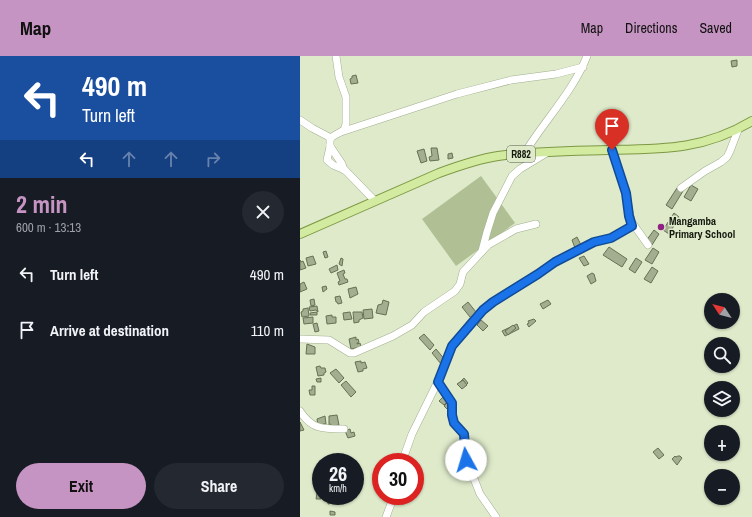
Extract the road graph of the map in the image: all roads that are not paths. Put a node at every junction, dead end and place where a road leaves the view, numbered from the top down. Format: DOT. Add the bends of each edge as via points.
graph roads {
  1 [pos="336,56"];
  2 [pos="587,56"];
  3 [pos="583,67"];
  4 [pos="300,120"];
  5 [pos="752,121"];
  6 [pos="738,130"];
  7 [pos="341,132"];
  8 [pos="331,138"];
  9 [pos="612,150"];
  10 [pos="548,152"];
  11 [pos="524,154"];
  12 [pos="681,188"];
  13 [pos="375,201"];
  14 [pos="536,224"];
  15 [pos="632,226"];
  16 [pos="300,234"];
  17 [pos="648,245"];
  18 [pos="482,251"];
  19 [pos="300,339"];
  20 [pos="438,382"];
  21 [pos="301,415"];
  22 [pos="344,429"];
  23 [pos="405,453"];
  24 [pos="391,505"];
  25 [pos="386,517"];
  26 [pos="496,517"];
  1 -- 7 [label="street" via="347,106 346,126"];
  2 -- 3 [label="street"];
  3 -- 7 [label="street" via="556,74 511,80 457,94"];
  3 -- 11 [label="street"];
  4 -- 8 [label="street"];
  5 -- 6 [label="main road, R882"];
  6 -- 9 [label="main road, R882" via="697,144 661,149"];
  6 -- 12 [label="street" via="727,157"];
  7 -- 8 [label="street"];
  8 -- 13 [label="street" via="330,146 344,170"];
  9 -- 10 [label="main road, R882"];
  9 -- 15 [label="street" via="626,193"];
  10 -- 11 [label="main road, R882"];
  10 -- 18 [label="street" via="512,176 486,232"];
  11 -- 13 [label="main road, R882" via="496,156 461,165"];
  13 -- 16 [label="main road, R882"];
  14 -- 18 [label="street" via="516,229"];
  15 -- 17 [label="street"];
  15 -- 20 [label="street" via="555,262 493,302 476,316 452,346"];
  18 -- 19 [label="street" via="463,272 455,291 424,312 412,325 393,336 354,353 329,340"];
  20 -- 23 [label="street"];
  20 -- 26 [label="street" via="452,403 454,423 464,434 468,466 480,494"];
  21 -- 22 [label="street" via="319,428"];
  24 -- 25 [label="street"];
}
